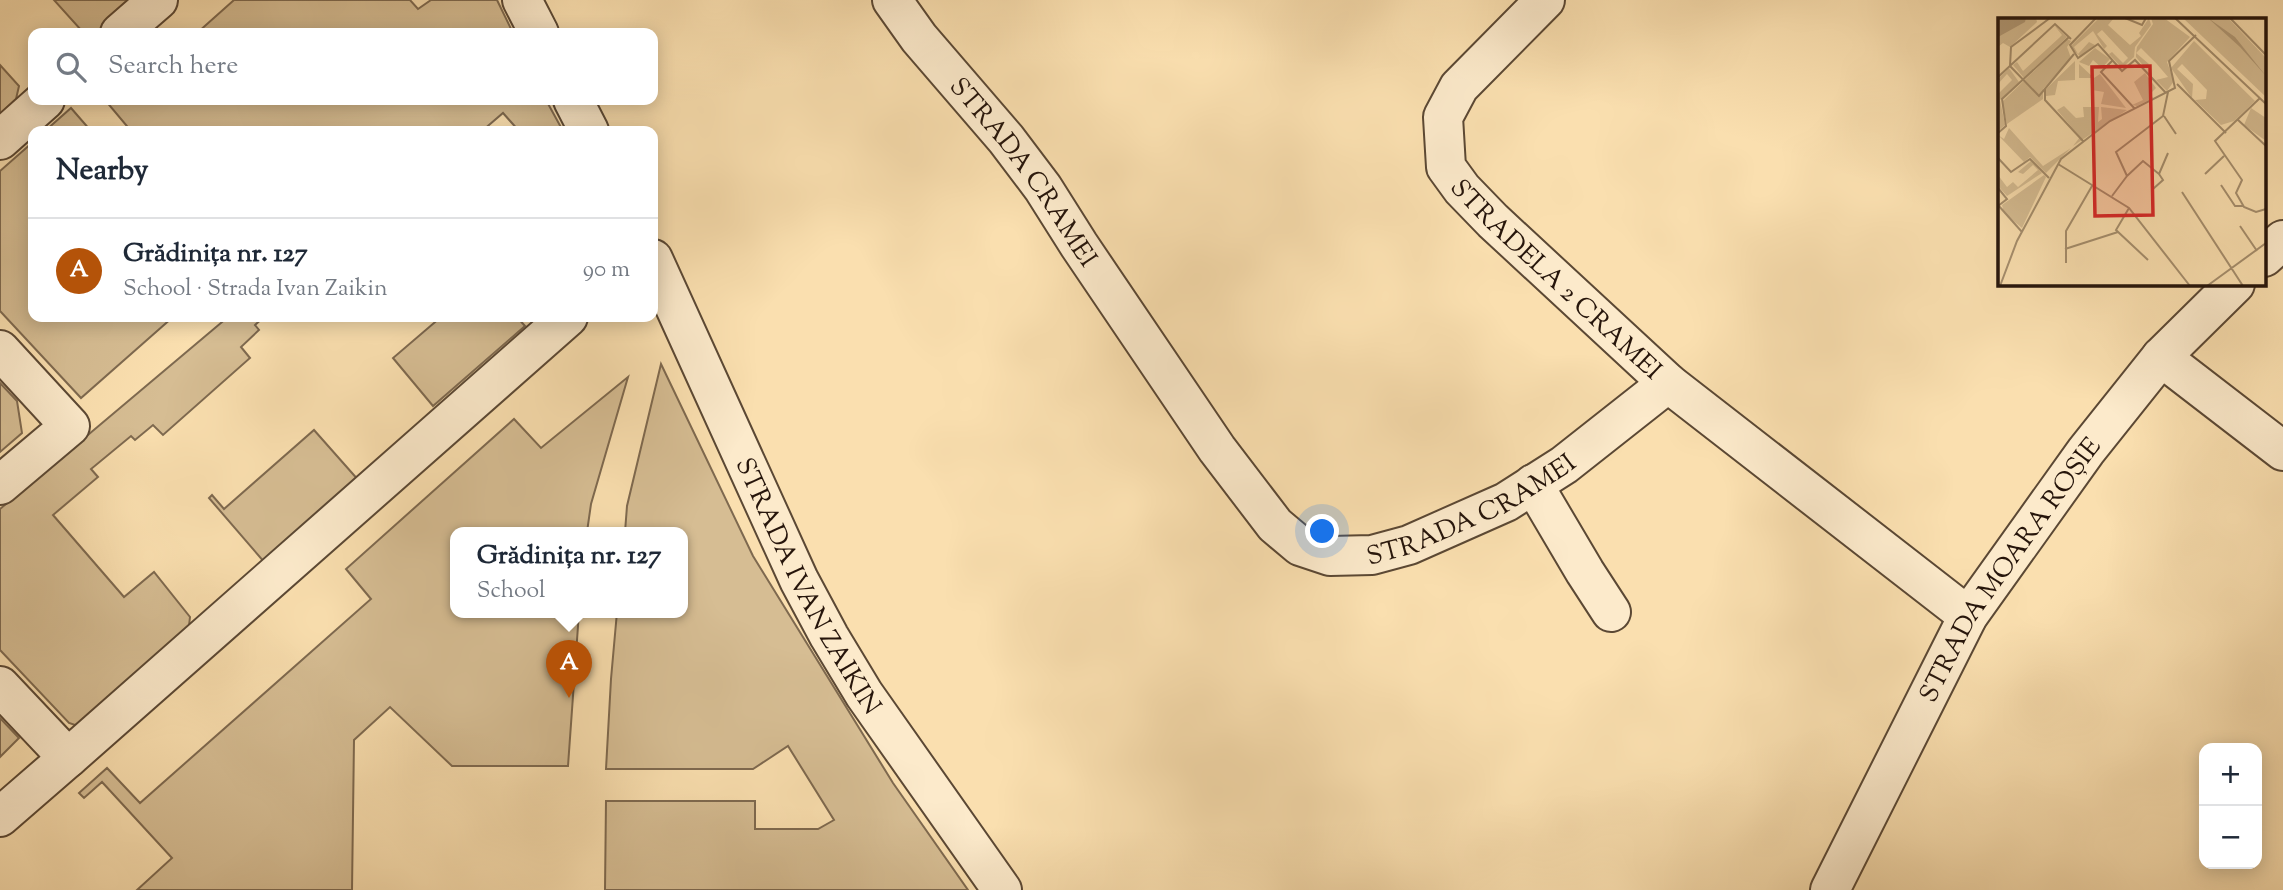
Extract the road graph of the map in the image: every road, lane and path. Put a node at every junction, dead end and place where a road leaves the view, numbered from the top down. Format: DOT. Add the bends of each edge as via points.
graph roads {
  1 [pos="158,0"];
  2 [pos="522,0"];
  3 [pos="892,0"];
  4 [pos="1545,0"];
  5 [pos="126,28"];
  6 [pos="536,28"];
  7 [pos="39,105"];
  8 [pos="576,105"];
  9 [pos="586,126"];
  10 [pos="0,140"];
  11 [pos="2283,240"];
  12 [pos="2266,255"];
  13 [pos="658,270"];
  14 [pos="2234,285"];
  15 [pos="562,322"];
  16 [pos="0,349"];
  17 [pos="2161,357"];
  18 [pos="1668,383"];
  19 [pos="2283,451"];
  20 [pos="1533,484"];
  21 [pos="0,485"];
  22 [pos="1611,612"];
  23 [pos="1968,616"];
  24 [pos="0,686"];
  25 [pos="68,758"];
  26 [pos="0,817"];
  27 [pos="1002,890"];
  28 [pos="1830,890"];
  1 -- 5 [label="street"];
  2 -- 6 [label="street"];
  3 -- 20 [label="street, STRADA CRAMEI" via="1043,188 1217,449 1275,525 1300,546 1330,556 1373,555 1409,545 1506,502"];
  4 -- 18 [label="street, STRADELA 2 CRAMEI" via="1459,87 1443,117 1446,167 1493,221"];
  7 -- 10 [label="street"];
  8 -- 9 [label="street"];
  11 -- 12 [label="street"];
  13 -- 27 [label="street, STRADA IVAN ZAIKIN" via="828,636"];
  14 -- 17 [label="street, STRADA MOARA ROȘIE"];
  15 -- 25 [label="street"];
  16 -- 21 [label="street" via="70,426"];
  17 -- 19 [label="street"];
  17 -- 23 [label="street, STRADA MOARA ROȘIE" via="2086,451"];
  18 -- 20 [label="street, STRADA CRAMEI"];
  18 -- 23 [label="street"];
  20 -- 22 [label="street"];
  23 -- 28 [label="street, STRADA MOARA ROȘIE"];
  24 -- 25 [label="street"];
  25 -- 26 [label="street"];
}
